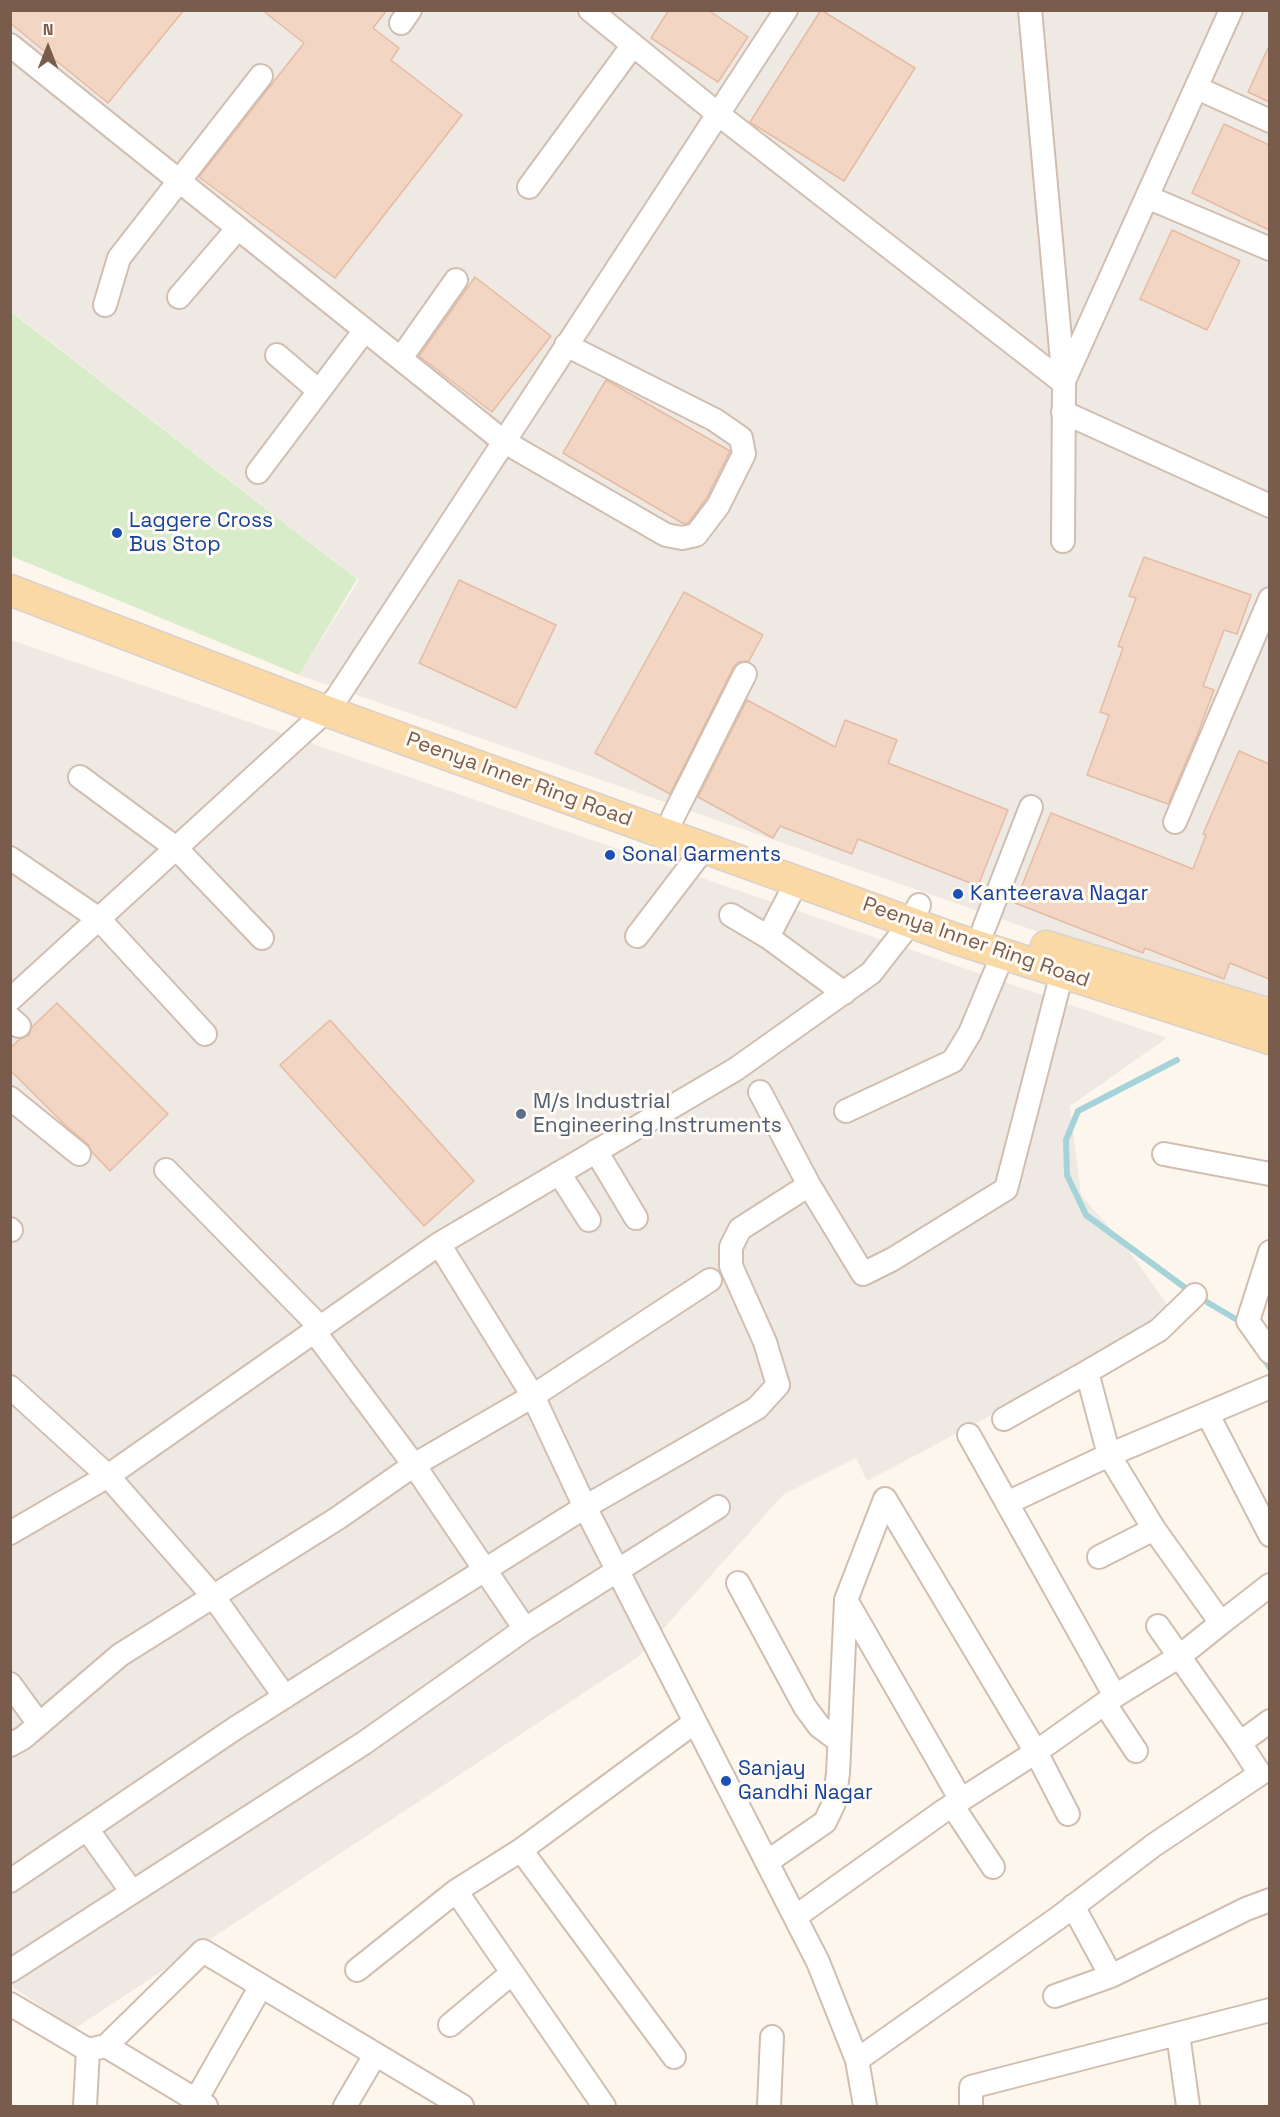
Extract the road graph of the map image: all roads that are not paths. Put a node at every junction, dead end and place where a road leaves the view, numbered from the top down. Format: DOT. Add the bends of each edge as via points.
graph roads {
  1 [pos="590,10"];
  2 [pos="786,10"];
  3 [pos="1030,10"];
  4 [pos="1231,10"];
  5 [pos="10,45"];
  6 [pos="633,45"];
  7 [pos="261,76"];
  8 [pos="1197,88"];
  9 [pos="718,114"];
  10 [pos="1269,121"];
  11 [pos="178,180"];
  12 [pos="529,187"];
  13 [pos="1147,197"];
  14 [pos="238,228"];
  15 [pos="1269,249"];
  16 [pos="456,280"];
  17 [pos="179,297"];
  18 [pos="105,305"];
  19 [pos="365,330"];
  20 [pos="566,345"];
  21 [pos="278,355"];
  22 [pos="401,358"];
  23 [pos="1064,383"];
  24 [pos="319,391"];
  25 [pos="1064,412"];
  26 [pos="503,441"];
  27 [pos="258,472"];
  28 [pos="1269,506"];
  29 [pos="1063,541"];
  30 [pos="10,574"];
  31 [pos="10,590"];
  32 [pos="1269,599"];
  33 [pos="745,674"];
  34 [pos="332,703"];
  35 [pos="80,777"];
  36 [pos="1031,807"];
  37 [pos="673,817"];
  38 [pos="1175,822"];
  39 [pos="176,848"];
  40 [pos="705,848"];
  41 [pos="10,858"];
  42 [pos="797,881"];
  43 [pos="915,914"];
  44 [pos="731,915"];
  45 [pos="99,919"];
  46 [pos="984,928"];
  47 [pos="637,936"];
  48 [pos="768,937"];
  49 [pos="262,938"];
  50 [pos="1003,954"];
  51 [pos="1062,972"];
  52 [pos="16,986"];
  53 [pos="844,993"];
  54 [pos="1269,1014"];
  55 [pos="205,1034"];
  56 [pos="1269,1039"];
  57 [pos="760,1092"];
  58 [pos="10,1098"];
  59 [pos="846,1111"];
  60 [pos="596,1151"];
  61 [pos="79,1154"];
  62 [pos="1164,1154"];
  63 [pos="166,1170"];
  64 [pos="559,1173"];
  65 [pos="1269,1174"];
  66 [pos="808,1185"];
  67 [pos="636,1218"];
  68 [pos="589,1220"];
  69 [pos="439,1244"];
  70 [pos="1269,1252"];
  71 [pos="710,1280"];
  72 [pos="1195,1295"];
  73 [pos="317,1329"];
  74 [pos="1269,1352"];
  75 [pos="1087,1372"];
  76 [pos="10,1387"];
  77 [pos="1267,1388"];
  78 [pos="533,1396"];
  79 [pos="1208,1415"];
  80 [pos="1004,1419"];
  81 [pos="969,1435"];
  82 [pos="1109,1455"];
  83 [pos="414,1465"];
  84 [pos="108,1476"];
  85 [pos="1006,1503"];
  86 [pos="585,1507"];
  87 [pos="718,1507"];
  88 [pos="1154,1529"];
  89 [pos="10,1533"];
  90 [pos="1269,1535"];
  91 [pos="1099,1557"];
  92 [pos="486,1569"];
  93 [pos="618,1571"];
  94 [pos="738,1583"];
  95 [pos="1269,1586"];
  96 [pos="213,1596"];
  97 [pos="846,1600"];
  98 [pos="1221,1623"];
  99 [pos="1158,1626"];
  100 [pos="525,1629"];
  101 [pos="1180,1656"];
  102 [pos="10,1684"];
  103 [pos="285,1697"];
  104 [pos="1110,1700"];
  105 [pos="1269,1721"];
  106 [pos="695,1722"];
  107 [pos="39,1724"];
  108 [pos="840,1741"];
  109 [pos="1240,1743"];
  110 [pos="10,1745"];
  111 [pos="1136,1751"];
  112 [pos="1036,1752"];
  113 [pos="1265,1780"];
  114 [pos="957,1803"];
  115 [pos="1068,1814"];
  116 [pos="87,1829"];
  117 [pos="521,1850"];
  118 [pos="767,1862"];
  119 [pos="993,1867"];
  120 [pos="10,1881"];
  121 [pos="132,1892"];
  122 [pos="456,1892"];
  123 [pos="1269,1900"];
  124 [pos="1073,1906"];
  125 [pos="795,1917"];
  126 [pos="357,1970"];
  127 [pos="10,1971"];
  128 [pos="512,1973"];
  129 [pos="1111,1976"];
  130 [pos="261,1986"];
  131 [pos="1055,1996"];
  132 [pos="10,2004"];
  133 [pos="1269,2010"];
  134 [pos="450,2025"];
  135 [pos="1178,2034"];
  136 [pos="772,2037"];
  137 [pos="97,2048"];
  138 [pos="375,2055"];
  139 [pos="674,2057"];
  140 [pos="857,2060"];
  141 [pos="201,2103"];
  142 [pos="452,2104"];
  143 [pos="85,2106"];
  144 [pos="345,2106"];
  145 [pos="604,2106"];
  146 [pos="769,2106"];
  147 [pos="865,2106"];
  148 [pos="971,2106"];
  149 [pos="1188,2106"];
  1 -- 6 [label="street"];
  2 -- 9 [label="street"];
  3 -- 23 [label="street"];
  4 -- 8 [label="street"];
  5 -- 11 [label="street"];
  6 -- 9 [label="street"];
  6 -- 12 [label="street"];
  7 -- 11 [label="street"];
  8 -- 10 [label="street"];
  8 -- 13 [label="street"];
  9 -- 20 [label="street"];
  9 -- 23 [label="street"];
  11 -- 14 [label="street"];
  11 -- 18 [label="street" via="118,258"];
  13 -- 15 [label="street"];
  13 -- 23 [label="street"];
  14 -- 17 [label="street"];
  14 -- 19 [label="street"];
  16 -- 22 [label="street"];
  19 -- 22 [label="street"];
  19 -- 24 [label="street"];
  20 -- 26 [label="street"];
  20 -- 26 [label="street" via="715,420 741,438 744,454 717,506 696,535 666,535"];
  21 -- 24 [label="street"];
  22 -- 26 [label="street"];
  23 -- 25 [label="street"];
  24 -- 27 [label="street"];
  25 -- 28 [label="street"];
  25 -- 29 [label="street"];
  26 -- 34 [label="street"];
  30 -- 34 [label="main road, Peenya Inner Ring Road"];
  31 -- 34 [label="main road, Peenya Inner Ring Road"];
  32 -- 38 [label="street"];
  33 -- 37 [label="street"];
  34 -- 37 [label="main road, Peenya Inner Ring Road"];
  34 -- 39 [label="street"];
  34 -- 40 [label="main road, Peenya Inner Ring Road"];
  35 -- 39 [label="street"];
  36 -- 46 [label="street"];
  37 -- 43 [label="main road, Peenya Inner Ring Road"];
  39 -- 45 [label="street"];
  39 -- 49 [label="street"];
  40 -- 42 [label="main road, Peenya Inner Ring Road"];
  40 -- 47 [label="street"];
  41 -- 45 [label="street"];
  42 -- 43 [label="main road, Peenya Inner Ring Road"];
  42 -- 48 [label="street"];
  43 -- 46 [label="main road, Peenya Inner Ring Road"];
  43 -- 50 [label="main road, Peenya Inner Ring Road"];
  43 -- 53 [label="street" via="871,974"];
  44 -- 48 [label="street"];
  45 -- 52 [label="street"];
  45 -- 55 [label="street"];
  46 -- 54 [label="main road, Peenya Inner Ring Road"];
  48 -- 53 [label="street"];
  50 -- 51 [label="main road, Peenya Inner Ring Road"];
  50 -- 59 [label="street" via="970,1033 953,1061"];
  51 -- 56 [label="main road, Peenya Inner Ring Road"];
  51 -- 66 [label="street" via="1006,1189 863,1274"];
  53 -- 60 [label="street" via="736,1069"];
  57 -- 66 [label="street"];
  58 -- 61 [label="street"];
  60 -- 64 [label="street"];
  60 -- 67 [label="street"];
  62 -- 65 [label="street"];
  63 -- 73 [label="street"];
  64 -- 68 [label="street"];
  64 -- 69 [label="street"];
  66 -- 86 [label="street" via="740,1229 731,1247 731,1266 765,1342 778,1385 757,1408"];
  69 -- 73 [label="street"];
  69 -- 78 [label="street"];
  70 -- 74 [label="street" via="1248,1320"];
  71 -- 78 [label="street"];
  72 -- 75 [label="street" via="1159,1330"];
  73 -- 83 [label="street"];
  73 -- 84 [label="street"];
  75 -- 80 [label="street"];
  75 -- 82 [label="street"];
  76 -- 84 [label="street"];
  77 -- 79 [label="street"];
  78 -- 83 [label="street"];
  78 -- 86 [label="street"];
  79 -- 82 [label="street"];
  79 -- 90 [label="street"];
  81 -- 85 [label="street"];
  82 -- 85 [label="street"];
  82 -- 88 [label="street"];
  83 -- 92 [label="street"];
  83 -- 96 [label="street"];
  84 -- 89 [label="street"];
  84 -- 96 [label="street"];
  85 -- 104 [label="street"];
  86 -- 92 [label="street"];
  86 -- 93 [label="street"];
  87 -- 93 [label="street"];
  88 -- 91 [label="street"];
  88 -- 98 [label="street"];
  92 -- 100 [label="street"];
  92 -- 103 [label="street"];
  93 -- 100 [label="street"];
  93 -- 106 [label="street"];
  94 -- 108 [label="street" via="805,1707 819,1726"];
  95 -- 98 [label="street"];
  96 -- 103 [label="street"];
  96 -- 107 [label="street" via="120,1655"];
  97 -- 108 [label="street"];
  97 -- 112 [label="street" via="885,1499"];
  97 -- 114 [label="street"];
  98 -- 101 [label="street"];
  99 -- 101 [label="street"];
  100 -- 121 [label="street" via="364,1743"];
  101 -- 104 [label="street"];
  101 -- 109 [label="street"];
  102 -- 107 [label="street"];
  103 -- 116 [label="street"];
  104 -- 111 [label="street"];
  104 -- 112 [label="street"];
  105 -- 109 [label="street"];
  106 -- 117 [label="street"];
  106 -- 118 [label="street"];
  107 -- 110 [label="street"];
  108 -- 118 [label="street" via="834,1803 825,1822"];
  109 -- 113 [label="street"];
  112 -- 114 [label="street"];
  112 -- 115 [label="street"];
  113 -- 124 [label="street" via="1154,1845"];
  114 -- 119 [label="street"];
  114 -- 125 [label="street"];
  116 -- 120 [label="street"];
  116 -- 121 [label="street"];
  117 -- 122 [label="street"];
  117 -- 139 [label="street"];
  118 -- 125 [label="street"];
  121 -- 127 [label="street"];
  122 -- 126 [label="street"];
  122 -- 128 [label="street"];
  123 -- 129 [label="street"];
  124 -- 129 [label="street"];
  124 -- 140 [label="street"];
  125 -- 140 [label="street" via="818,1962"];
  128 -- 134 [label="street"];
  128 -- 145 [label="street"];
  129 -- 131 [label="street"];
  130 -- 137 [label="street" via="203,1952"];
  130 -- 138 [label="street"];
  130 -- 141 [label="street"];
  132 -- 137 [label="street"];
  133 -- 135 [label="street"];
  135 -- 148 [label="street" via="971,2087"];
  135 -- 149 [label="street"];
  136 -- 146 [label="street"];
  137 -- 141 [label="street"];
  137 -- 143 [label="street"];
  138 -- 142 [label="street"];
  138 -- 144 [label="street"];
  140 -- 147 [label="street"];
}
